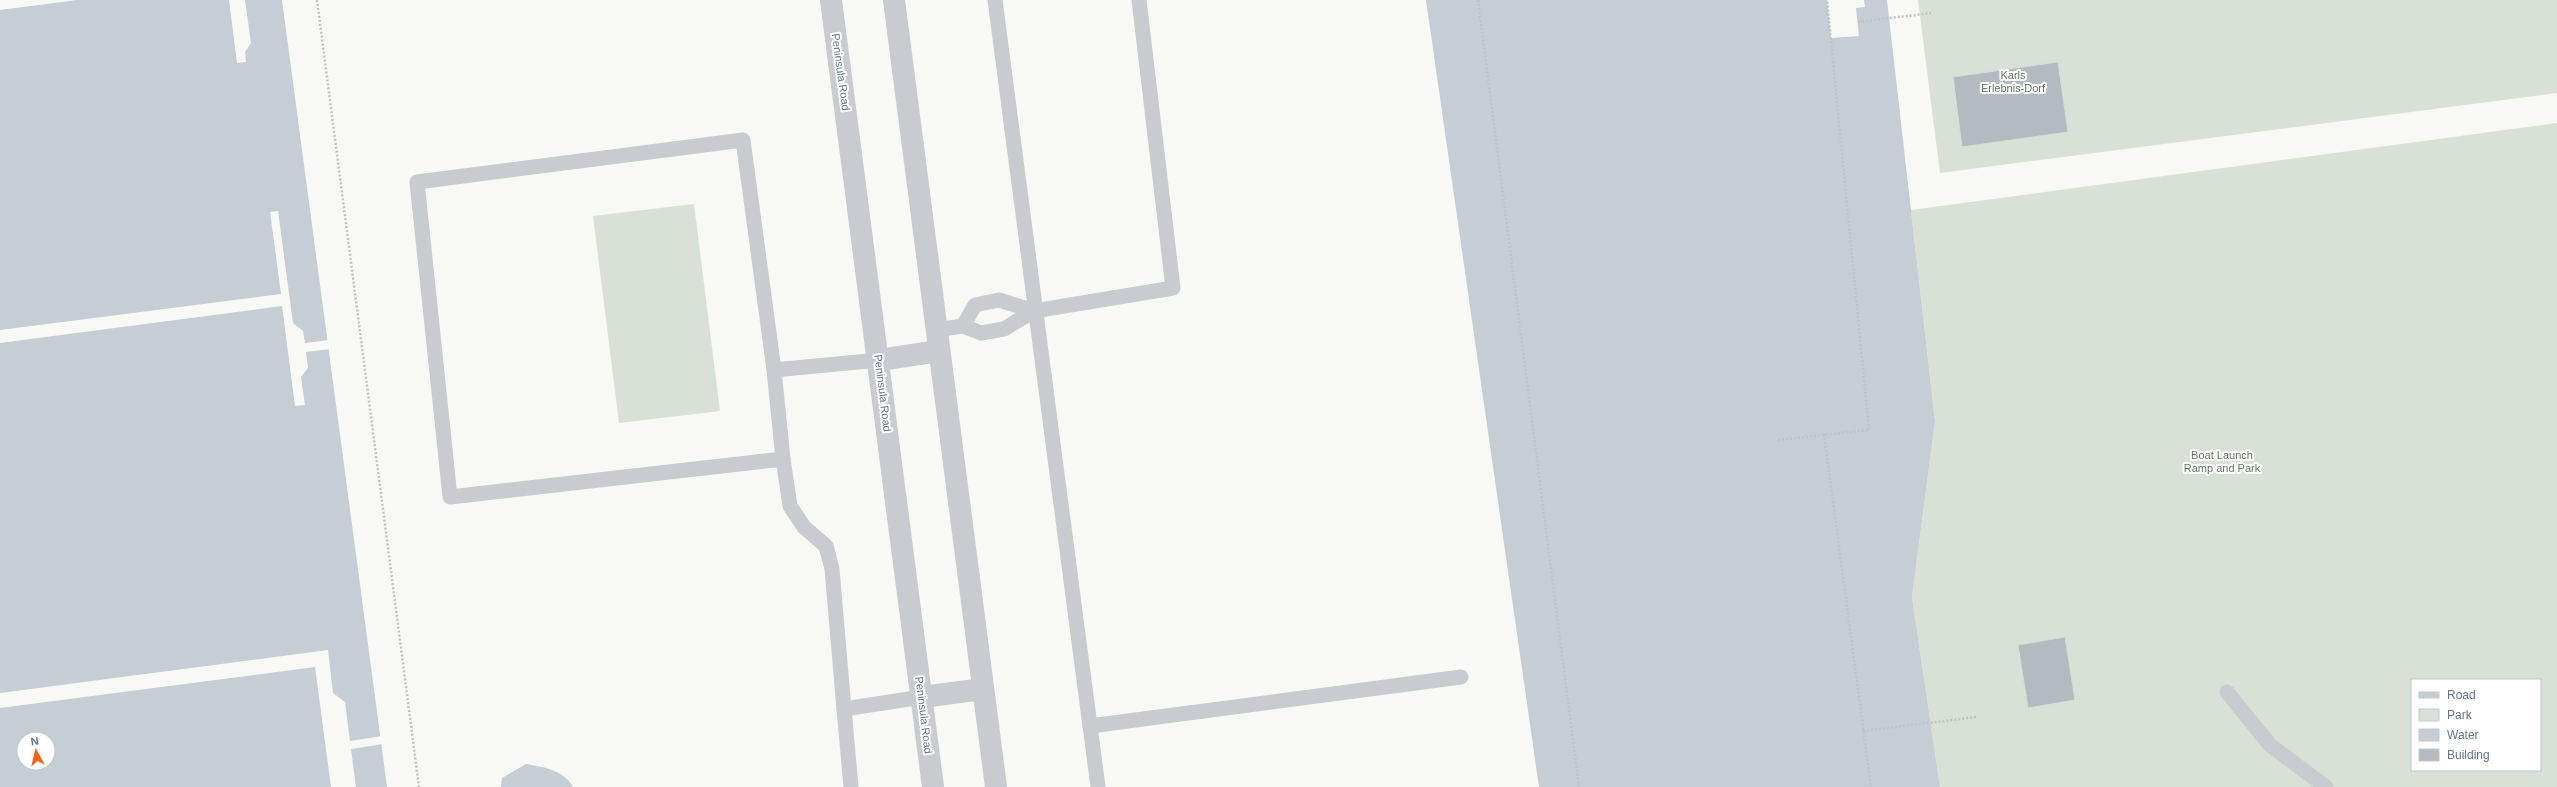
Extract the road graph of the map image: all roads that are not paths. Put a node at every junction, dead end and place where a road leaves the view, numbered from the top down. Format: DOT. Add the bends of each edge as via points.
graph roads {
  1 [pos="831,0"];
  2 [pos="894,0"];
  3 [pos="995,0"];
  4 [pos="1139,0"];
  5 [pos="1034,311"];
  6 [pos="963,326"];
  7 [pos="936,330"];
  8 [pos="939,351"];
  9 [pos="879,360"];
  10 [pos="774,370"];
  11 [pos="783,459"];
  12 [pos="1461,677"];
  13 [pos="983,689"];
  14 [pos="2227,692"];
  15 [pos="922,697"];
  16 [pos="844,710"];
  17 [pos="1090,726"];
  18 [pos="851,787"];
  19 [pos="934,787"];
  20 [pos="996,787"];
  21 [pos="1098,787"];
  22 [pos="2326,787"];
  1 -- 9 [label="street, Peninsula Road"];
  2 -- 7 [label="street"];
  3 -- 5 [label="lane"];
  4 -- 5 [label="lane" via="1173,288"];
  5 -- 6 [label="lane" via="1004,329 981,333"];
  5 -- 6 [label="lane" via="999,300 975,305"];
  5 -- 17 [label="lane"];
  6 -- 7 [label="lane"];
  7 -- 8 [label="street"];
  8 -- 9 [label="street"];
  8 -- 13 [label="street"];
  9 -- 10 [label="lane"];
  9 -- 15 [label="street, Peninsula Road"];
  10 -- 11 [label="lane"];
  10 -- 11 [label="lane" via="743,140 417,182 450,497"];
  11 -- 16 [label="lane" via="790,506 804,527 826,546 832,569"];
  12 -- 17 [label="lane"];
  13 -- 15 [label="street"];
  13 -- 20 [label="street"];
  14 -- 22 [label="lane" via="2270,745"];
  15 -- 16 [label="lane"];
  15 -- 19 [label="street, Peninsula Road"];
  16 -- 18 [label="lane"];
  17 -- 21 [label="lane"];
}
